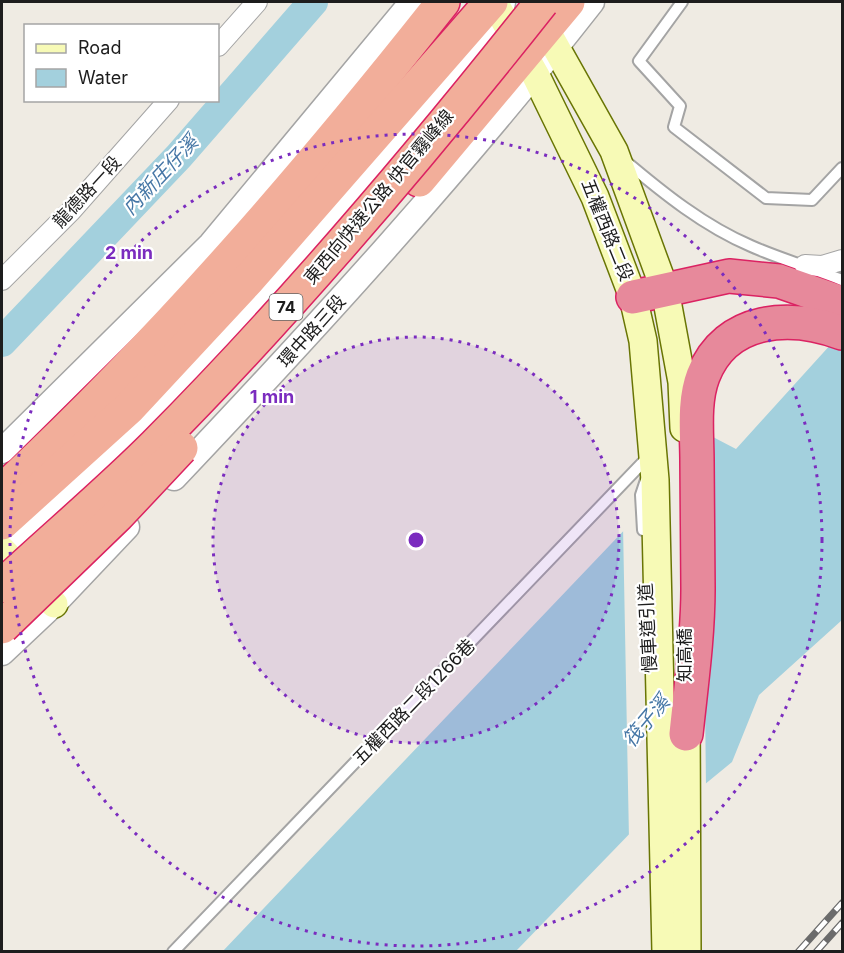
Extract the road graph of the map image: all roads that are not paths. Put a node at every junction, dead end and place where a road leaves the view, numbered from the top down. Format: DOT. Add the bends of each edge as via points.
graph roads {
  1 [pos="256,2"];
  2 [pos="412,2"];
  3 [pos="443,2"];
  4 [pos="568,2"];
  5 [pos="592,2"];
  6 [pos="682,2"];
  7 [pos="500,9"];
  8 [pos="541,16"];
  9 [pos="219,45"];
  10 [pos="530,66"];
  11 [pos="168,102"];
  12 [pos="614,151"];
  13 [pos="843,168"];
  14 [pos="843,260"];
  15 [pos="805,265"];
  16 [pos="2,280"];
  17 [pos="665,290"];
  18 [pos="633,297"];
  19 [pos="834,307"];
  20 [pos="691,430"];
  21 [pos="654,451"];
  22 [pos="2,452"];
  23 [pos="648,487"];
  24 [pos="2,491"];
  25 [pos="2,523"];
  26 [pos="644,541"];
  27 [pos="3,561"];
  28 [pos="645,576"];
  29 [pos="2,594"];
  30 [pos="54,604"];
  31 [pos="16,626"];
  32 [pos="2,653"];
  33 [pos="686,734"];
  34 [pos="653,901"];
  35 [pos="676,945"];
  36 [pos="173,951"];
  1 -- 9 [label="street"];
  2 -- 22 [label="street" via="211,244"];
  3 -- 24 [label="highway" via="236,253 80,416"];
  4 -- 8 [label="highway"];
  5 -- 8 [label="street"];
  6 -- 13 [label="lane" via="639,61 680,106 674,127 766,198 812,200"];
  7 -- 8 [label="street"];
  7 -- 10 [label="main road, 五權西路二段"];
  7 -- 25 [label="highway, 74" via="129,408"];
  7 -- 27 [label="street" via="272,303 150,429"];
  8 -- 10 [label="highway"];
  8 -- 12 [label="main road, 五權西路二段"];
  8 -- 27 [label="highway, 東西向快速公路 快官霧峰線 / 74, bridge" via="280,313 154,446"];
  10 -- 18 [label="main road, 五權西路二段" via="595,197"];
  10 -- 30 [label="street, 環中路三段" via="309,335"];
  10 -- 31 [label="highway, bridge" via="419,180 234,393"];
  11 -- 16 [label="street, 龍德路一段" via="71,211"];
  12 -- 15 [label="lane" via="701,219 750,246"];
  12 -- 17 [label="main road, 五權西路二段"];
  14 -- 15 [label="street" via="822,266"];
  15 -- 19 [label="lane"];
  17 -- 18 [label="highway"];
  17 -- 19 [label="highway" via="729,276 779,281"];
  17 -- 20 [label="main road, 五權西路二段"];
  18 -- 21 [label="main road, 五權西路二段" via="643,340"];
  19 -- 20 [label="highway" via="753,325 720,349 703,377"];
  20 -- 33 [label="highway" via="698,616"];
  21 -- 23 [label="main road, 五權西路二段"];
  21 -- 36 [label="lane, 五權西路二段1266巷"];
  23 -- 26 [label="lane"];
  23 -- 35 [label="main road, 知高橋"];
  27 -- 30 [label="main road"];
  28 -- 34 [label="lane, 慢車道引道" via="652,715"];
  29 -- 31 [label="main road"];
  30 -- 31 [label="street, 環中路三段"];
  31 -- 32 [label="street, 環中路三段"];
  33 -- 35 [label="main road, 知高橋"];
}
